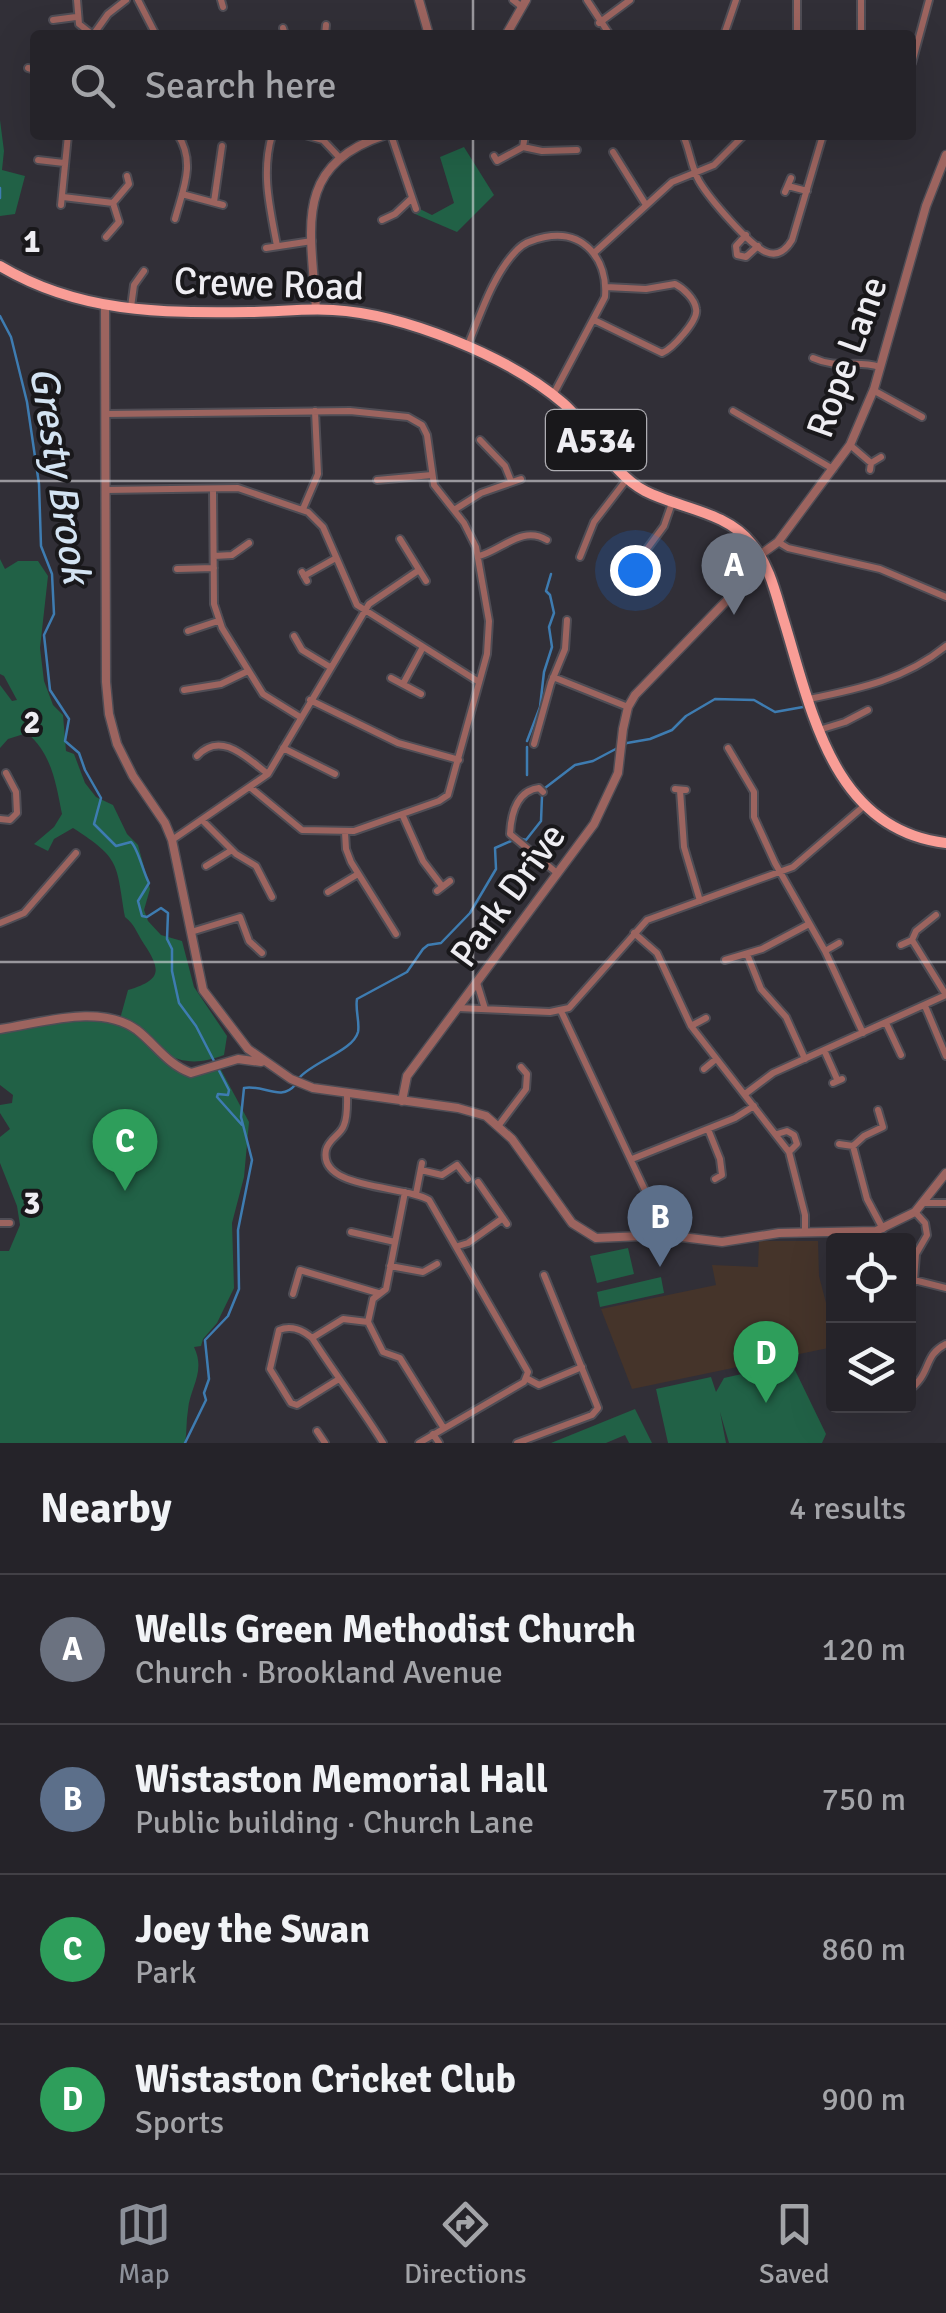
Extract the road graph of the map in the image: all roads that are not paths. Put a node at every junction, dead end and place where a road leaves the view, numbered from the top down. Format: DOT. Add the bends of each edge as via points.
graph roads {
  1 [pos="77,0"];
  2 [pos="126,0"];
  3 [pos="138,0"];
  4 [pos="419,0"];
  5 [pos="513,0"];
  6 [pos="586,0"];
  7 [pos="630,0"];
  8 [pos="736,0"];
  9 [pos="797,0"];
  10 [pos="860,0"];
  11 [pos="929,0"];
  12 [pos="524,3"];
  13 [pos="77,17"];
  14 [pos="53,21"];
  15 [pos="600,24"];
  16 [pos="326,25"];
  17 [pos="84,30"];
  18 [pos="97,30"];
  19 [pos="153,30"];
  20 [pos="326,30"];
  21 [pos="428,30"];
  22 [pos="509,30"];
  23 [pos="605,30"];
  24 [pos="726,30"];
  25 [pos="797,30"];
  26 [pos="861,30"];
  27 [pos="916,48"];
  28 [pos="67,140"];
  29 [pos="180,140"];
  30 [pos="270,140"];
  31 [pos="322,140"];
  32 [pos="373,140"];
  33 [pos="390,140"];
  34 [pos="524,140"];
  35 [pos="685,140"];
  36 [pos="739,140"];
  37 [pos="822,140"];
  38 [pos="222,146"];
  39 [pos="523,147"];
  40 [pos="578,150"];
  41 [pos="614,152"];
  42 [pos="946,155"];
  43 [pos="339,157"];
  44 [pos="38,160"];
  45 [pos="497,162"];
  46 [pos="64,163"];
  47 [pos="695,172"];
  48 [pos="131,181"];
  49 [pos="788,185"];
  50 [pos="807,191"];
  51 [pos="182,194"];
  52 [pos="412,198"];
  53 [pos="214,202"];
  54 [pos="114,203"];
  55 [pos="223,205"];
  56 [pos="646,205"];
  57 [pos="416,210"];
  58 [pos="175,219"];
  59 [pos="382,220"];
  60 [pos="746,235"];
  61 [pos="106,236"];
  62 [pos="312,240"];
  63 [pos="277,246"];
  64 [pos="758,246"];
  65 [pos="266,248"];
  66 [pos="594,253"];
  67 [pos="0,266"];
  68 [pos="144,271"];
  69 [pos="606,286"];
  70 [pos="105,306"];
  71 [pos="130,308"];
  72 [pos="316,310"];
  73 [pos="594,320"];
  74 [pos="467,348"];
  75 [pos="813,358"];
  76 [pos="880,367"];
  77 [pos="873,390"];
  78 [pos="552,395"];
  79 [pos="733,411"];
  80 [pos="315,412"];
  81 [pos="106,414"];
  82 [pos="922,417"];
  83 [pos="485,440"];
  84 [pos="850,445"];
  85 [pos="881,457"];
  86 [pos="834,470"];
  87 [pos="432,475"];
  88 [pos="628,478"];
  89 [pos="520,479"];
  90 [pos="376,480"];
  91 [pos="511,481"];
  92 [pos="212,488"];
  93 [pos="105,490"];
  94 [pos="673,502"];
  95 [pos="303,509"];
  96 [pos="454,510"];
  97 [pos="546,537"];
  98 [pos="406,542"];
  99 [pos="778,542"];
  100 [pos="245,544"];
  101 [pos="214,556"];
  102 [pos="478,556"];
  103 [pos="580,557"];
  104 [pos="336,558"];
  105 [pos="762,559"];
  106 [pos="654,562"];
  107 [pos="214,568"];
  108 [pos="177,569"];
  109 [pos="419,570"];
  110 [pos="304,576"];
  111 [pos="426,581"];
  112 [pos="946,597"];
  113 [pos="365,610"];
  114 [pos="567,620"];
  115 [pos="218,621"];
  116 [pos="188,631"];
  117 [pos="294,636"];
  118 [pos="946,646"];
  119 [pos="422,647"];
  120 [pos="330,668"];
  121 [pos="248,670"];
  122 [pos="553,677"];
  123 [pos="391,678"];
  124 [pos="479,682"];
  125 [pos="403,684"];
  126 [pos="184,690"];
  127 [pos="421,694"];
  128 [pos="310,700"];
  129 [pos="808,700"];
  130 [pos="628,707"];
  131 [pos="868,710"];
  132 [pos="300,717"];
  133 [pos="818,730"];
  134 [pos="534,744"];
  135 [pos="283,748"];
  136 [pos="728,748"];
  137 [pos="197,752"];
  138 [pos="459,760"];
  139 [pos="6,774"];
  140 [pos="268,774"];
  141 [pos="334,774"];
  142 [pos="252,788"];
  143 [pos="680,790"];
  144 [pos="543,792"];
  145 [pos="864,806"];
  146 [pos="402,814"];
  147 [pos="0,819"];
  148 [pos="203,821"];
  149 [pos="345,832"];
  150 [pos="172,840"];
  151 [pos="946,844"];
  152 [pos="232,850"];
  153 [pos="76,853"];
  154 [pos="210,862"];
  155 [pos="779,872"];
  156 [pos="557,873"];
  157 [pos="358,874"];
  158 [pos="450,880"];
  159 [pos="327,892"];
  160 [pos="272,897"];
  161 [pos="700,901"];
  162 [pos="936,915"];
  163 [pos="0,923"];
  164 [pos="809,924"];
  165 [pos="391,930"];
  166 [pos="189,932"];
  167 [pos="634,934"];
  168 [pos="912,940"];
  169 [pos="840,944"];
  170 [pos="901,945"];
  171 [pos="824,951"];
  172 [pos="262,953"];
  173 [pos="747,954"];
  174 [pos="724,960"];
  175 [pos="477,983"];
  176 [pos="946,995"];
  177 [pos="926,1006"];
  178 [pos="458,1008"];
  179 [pos="485,1009"];
  180 [pos="560,1011"];
  181 [pos="706,1018"];
  182 [pos="886,1022"];
  183 [pos="691,1026"];
  184 [pos="0,1028"];
  185 [pos="863,1033"];
  186 [pos="235,1035"];
  187 [pos="824,1050"];
  188 [pos="901,1056"];
  189 [pos="946,1056"];
  190 [pos="716,1059"];
  191 [pos="805,1059"];
  192 [pos="227,1061"];
  193 [pos="266,1064"];
  194 [pos="521,1067"];
  195 [pos="704,1069"];
  196 [pos="838,1080"];
  197 [pos="348,1093"];
  198 [pos="745,1094"];
  199 [pos="402,1101"];
  200 [pos="754,1106"];
  201 [pos="878,1110"];
  202 [pos="499,1125"];
  203 [pos="708,1129"];
  204 [pos="777,1134"];
  205 [pos="840,1144"];
  206 [pos="853,1146"];
  207 [pos="789,1152"];
  208 [pos="631,1159"];
  209 [pos="722,1177"];
  210 [pos="945,1178"];
  211 [pos="468,1179"];
  212 [pos="478,1182"];
  213 [pos="405,1192"];
  214 [pos="416,1194"];
  215 [pos="925,1202"];
  216 [pos="946,1203"];
  217 [pos="915,1212"];
  218 [pos="0,1223"];
  219 [pos="10,1223"];
  220 [pos="883,1229"];
  221 [pos="351,1232"];
  222 [pos="805,1232"];
  223 [pos="666,1235"];
  224 [pos="395,1242"];
  225 [pos="458,1246"];
  226 [pos="916,1254"];
  227 [pos="437,1264"];
  228 [pos="390,1266"];
  229 [pos="544,1275"];
  230 [pos="916,1280"];
  231 [pos="946,1288"];
  232 [pos="378,1293"];
  233 [pos="292,1294"];
  234 [pos="368,1322"];
  235 [pos="312,1338"];
  236 [pos="946,1344"];
  237 [pos="582,1367"];
  238 [pos="526,1378"];
  239 [pos="339,1379"];
  240 [pos="916,1385"];
  241 [pos="444,1427"];
  242 [pos="317,1431"];
  243 [pos="434,1434"];
  244 [pos="381,1442"];
  245 [pos="325,1443"];
  246 [pos="418,1443"];
  247 [pos="439,1443"];
  248 [pos="517,1443"];
  1 -- 13 [label="street"];
  2 -- 18 [label="street"];
  3 -- 19 [label="street"];
  4 -- 21 [label="street"];
  5 -- 12 [label="street"];
  6 -- 15 [label="street"];
  7 -- 15 [label="street"];
  8 -- 24 [label="street"];
  9 -- 25 [label="street"];
  10 -- 26 [label="street"];
  11 -- 27 [label="street"];
  12 -- 22 [label="street"];
  13 -- 14 [label="street"];
  13 -- 17 [label="street"];
  15 -- 23 [label="street"];
  16 -- 20 [label="street"];
  28 -- 46 [label="street"];
  29 -- 51 [label="street" via="189,157"];
  30 -- 63 [label="street" via="267,193"];
  31 -- 43 [label="street"];
  32 -- 43 [label="street"];
  33 -- 52 [label="street"];
  34 -- 39 [label="street"];
  35 -- 47 [label="street"];
  36 -- 47 [label="street" via="714,165"];
  37 -- 50 [label="street"];
  38 -- 53 [label="street"];
  39 -- 40 [label="street"];
  39 -- 45 [label="street"];
  41 -- 56 [label="street"];
  42 -- 76 [label="street, Rope Lane"];
  43 -- 62 [label="street" via="316,194"];
  44 -- 46 [label="street"];
  46 -- 54 [label="street" via="62,201"];
  47 -- 56 [label="street"];
  47 -- 60 [label="street"];
  48 -- 54 [label="street"];
  49 -- 50 [label="street"];
  50 -- 64 [label="street" via="789,246 772,254"];
  51 -- 53 [label="street"];
  51 -- 58 [label="street"];
  52 -- 57 [label="street"];
  52 -- 59 [label="street"];
  53 -- 55 [label="street"];
  54 -- 61 [label="street" via="119,222"];
  56 -- 66 [label="street"];
  60 -- 64 [label="street"];
  60 -- 64 [label="street" via="737,255 746,257"];
  62 -- 63 [label="street"];
  62 -- 72 [label="street"];
  63 -- 65 [label="street"];
  66 -- 69 [label="street"];
  66 -- 74 [label="street" via="568,236 521,246"];
  67 -- 70 [label="main road, Crewe Road / A534" via="52,292"];
  68 -- 71 [label="street"];
  69 -- 73 [label="street"];
  69 -- 73 [label="street" via="675,284 696,313 662,352"];
  70 -- 71 [label="main road, Crewe Road / A534"];
  70 -- 81 [label="street"];
  71 -- 72 [label="main road, Crewe Road / A534"];
  72 -- 74 [label="main road, Crewe Road / A534" via="390,320"];
  73 -- 78 [label="street"];
  74 -- 78 [label="main road, Crewe Road / A534"];
  75 -- 76 [label="street" via="834,366"];
  76 -- 77 [label="street, Rope Lane"];
  77 -- 82 [label="street"];
  77 -- 84 [label="street, Rope Lane"];
  78 -- 88 [label="main road, Crewe Road / A534"];
  79 -- 86 [label="street"];
  80 -- 81 [label="street"];
  80 -- 87 [label="street" via="415,419 426,431"];
  80 -- 95 [label="street" via="318,474"];
  81 -- 93 [label="street"];
  83 -- 91 [label="street"];
  84 -- 85 [label="street" via="871,466"];
  84 -- 86 [label="street, Rope Lane"];
  86 -- 99 [label="street, Rope Lane"];
  87 -- 90 [label="street"];
  87 -- 96 [label="street"];
  88 -- 94 [label="main road, Crewe Road / A534"];
  88 -- 103 [label="street" via="594,522"];
  89 -- 91 [label="street"];
  91 -- 96 [label="street"];
  92 -- 93 [label="street"];
  92 -- 95 [label="street" via="243,489"];
  92 -- 101 [label="street"];
  93 -- 150 [label="street" via="111,724 127,766"];
  94 -- 105 [label="main road, Crewe Road / A534" via="726,522"];
  94 -- 106 [label="street" via="644,553"];
  95 -- 104 [label="street" via="322,524"];
  96 -- 102 [label="street"];
  97 -- 102 [label="street" via="511,539"];
  98 -- 109 [label="street"];
  99 -- 105 [label="street, Rope Lane"];
  99 -- 112 [label="street" via="880,570"];
  100 -- 101 [label="street"];
  101 -- 107 [label="street"];
  102 -- 124 [label="street" via="489,633"];
  104 -- 110 [label="street"];
  104 -- 113 [label="street" via="353,599"];
  105 -- 129 [label="main road, Crewe Road / A534"];
  105 -- 130 [label="street, Rope Lane"];
  107 -- 108 [label="street"];
  107 -- 115 [label="street"];
  109 -- 111 [label="street"];
  109 -- 113 [label="street"];
  113 -- 119 [label="street"];
  113 -- 120 [label="street"];
  114 -- 122 [label="street" via="566,649"];
  115 -- 116 [label="street"];
  115 -- 121 [label="street"];
  117 -- 120 [label="street" via="302,650"];
  118 -- 129 [label="street" via="928,662 876,685"];
  119 -- 124 [label="street"];
  119 -- 125 [label="street"];
  120 -- 128 [label="street"];
  121 -- 126 [label="street" via="214,686"];
  121 -- 132 [label="street" via="264,696"];
  122 -- 130 [label="street"];
  122 -- 134 [label="street"];
  123 -- 125 [label="street"];
  124 -- 138 [label="street"];
  125 -- 127 [label="street"];
  128 -- 132 [label="street"];
  128 -- 138 [label="street" via="398,743"];
  129 -- 133 [label="main road, Crewe Road / A534"];
  130 -- 156 [label="street, Park Drive" via="615,783"];
  131 -- 133 [label="street"];
  132 -- 135 [label="street"];
  133 -- 145 [label="main road, Crewe Road / A534"];
  135 -- 140 [label="street"];
  135 -- 141 [label="street"];
  136 -- 155 [label="street" via="754,792 754,817"];
  137 -- 140 [label="street" via="229,746"];
  138 -- 146 [label="street" via="446,797"];
  139 -- 147 [label="street" via="17,813"];
  140 -- 142 [label="street"];
  142 -- 148 [label="street"];
  142 -- 149 [label="street" via="300,830"];
  143 -- 161 [label="street" via="684,848"];
  144 -- 156 [label="street" via="530,790 511,810 514,840"];
  145 -- 151 [label="main road, Crewe Road / A534" via="897,832"];
  145 -- 155 [label="street" via="802,862"];
  146 -- 149 [label="street"];
  146 -- 158 [label="street" via="440,889"];
  148 -- 150 [label="street"];
  148 -- 152 [label="street"];
  149 -- 157 [label="street"];
  150 -- 166 [label="street"];
  152 -- 154 [label="street"];
  152 -- 160 [label="street" via="256,866"];
  153 -- 163 [label="street" via="24,913"];
  155 -- 161 [label="street"];
  155 -- 164 [label="street"];
  156 -- 175 [label="street, Park Drive"];
  157 -- 159 [label="street"];
  157 -- 165 [label="street"];
  161 -- 167 [label="street" via="647,920"];
  162 -- 168 [label="street"];
  164 -- 171 [label="street"];
  164 -- 173 [label="street"];
  166 -- 172 [label="street" via="240,916 249,941"];
  166 -- 186 [label="street" via="203,990"];
  167 -- 180 [label="street" via="576,1002"];
  167 -- 183 [label="street" via="657,953"];
  168 -- 170 [label="street"];
  168 -- 176 [label="street"];
  169 -- 171 [label="street"];
  171 -- 185 [label="street"];
  173 -- 174 [label="street"];
  173 -- 191 [label="street"];
  175 -- 178 [label="street, Park Drive"];
  175 -- 179 [label="street"];
  176 -- 177 [label="street"];
  177 -- 182 [label="street"];
  177 -- 189 [label="street"];
  178 -- 179 [label="street"];
  178 -- 199 [label="street, Park Drive" via="407,1076"];
  179 -- 180 [label="street"];
  180 -- 208 [label="street"];
  181 -- 183 [label="street"];
  182 -- 185 [label="street"];
  182 -- 188 [label="street"];
  183 -- 190 [label="street"];
  184 -- 192 [label="street" via="111,1016 180,1069 191,1073"];
  185 -- 187 [label="street"];
  186 -- 192 [label="street" via="238,1046"];
  186 -- 193 [label="street"];
  187 -- 191 [label="street"];
  187 -- 196 [label="street"];
  190 -- 195 [label="street"];
  190 -- 198 [label="street"];
  191 -- 198 [label="street"];
  192 -- 193 [label="street"];
  193 -- 197 [label="street" via="300,1084"];
  194 -- 202 [label="street" via="528,1074 526,1089"];
  197 -- 199 [label="street"];
  197 -- 213 [label="street" via="345,1124 326,1152 328,1166 338,1176"];
  198 -- 200 [label="street"];
  199 -- 202 [label="street" via="471,1111"];
  200 -- 203 [label="street"];
  200 -- 204 [label="street"];
  201 -- 206 [label="street" via="887,1129"];
  202 -- 223 [label="street" via="581,1232 612,1239"];
  203 -- 208 [label="street"];
  203 -- 209 [label="street"];
  204 -- 207 [label="street"];
  204 -- 207 [label="street" via="794,1134 797,1144"];
  205 -- 206 [label="street"];
  206 -- 220 [label="street"];
  207 -- 222 [label="street"];
  208 -- 223 [label="street"];
  210 -- 215 [label="street"];
  211 -- 214 [label="street" via="457,1164 442,1175 421,1166"];
  212 -- 225 [label="street" via="505,1221"];
  213 -- 214 [label="street"];
  213 -- 224 [label="street"];
  214 -- 225 [label="street" via="429,1200"];
  215 -- 216 [label="street"];
  215 -- 217 [label="street"];
  217 -- 220 [label="street"];
  217 -- 226 [label="street" via="928,1235"];
  218 -- 219 [label="street"];
  220 -- 222 [label="street"];
  221 -- 224 [label="street"];
  222 -- 223 [label="street" via="722,1242"];
  224 -- 228 [label="street"];
  225 -- 238 [label="street" via="526,1366"];
  227 -- 228 [label="street" via="423,1272"];
  228 -- 232 [label="street" via="386,1289"];
  229 -- 237 [label="street"];
  230 -- 231 [label="street"];
  232 -- 233 [label="street" via="300,1270"];
  232 -- 234 [label="street"];
  234 -- 235 [label="street" via="344,1319"];
  234 -- 241 [label="street" via="383,1352 400,1358"];
  235 -- 239 [label="street"];
  235 -- 239 [label="street" via="280,1330 270,1370 291,1403"];
  236 -- 240 [label="street"];
  237 -- 238 [label="street" via="539,1385"];
  237 -- 248 [label="street" via="598,1408"];
  238 -- 241 [label="street"];
  239 -- 244 [label="street"];
  241 -- 243 [label="street"];
  242 -- 245 [label="street"];
  243 -- 246 [label="street"];
  243 -- 247 [label="street"];
}
